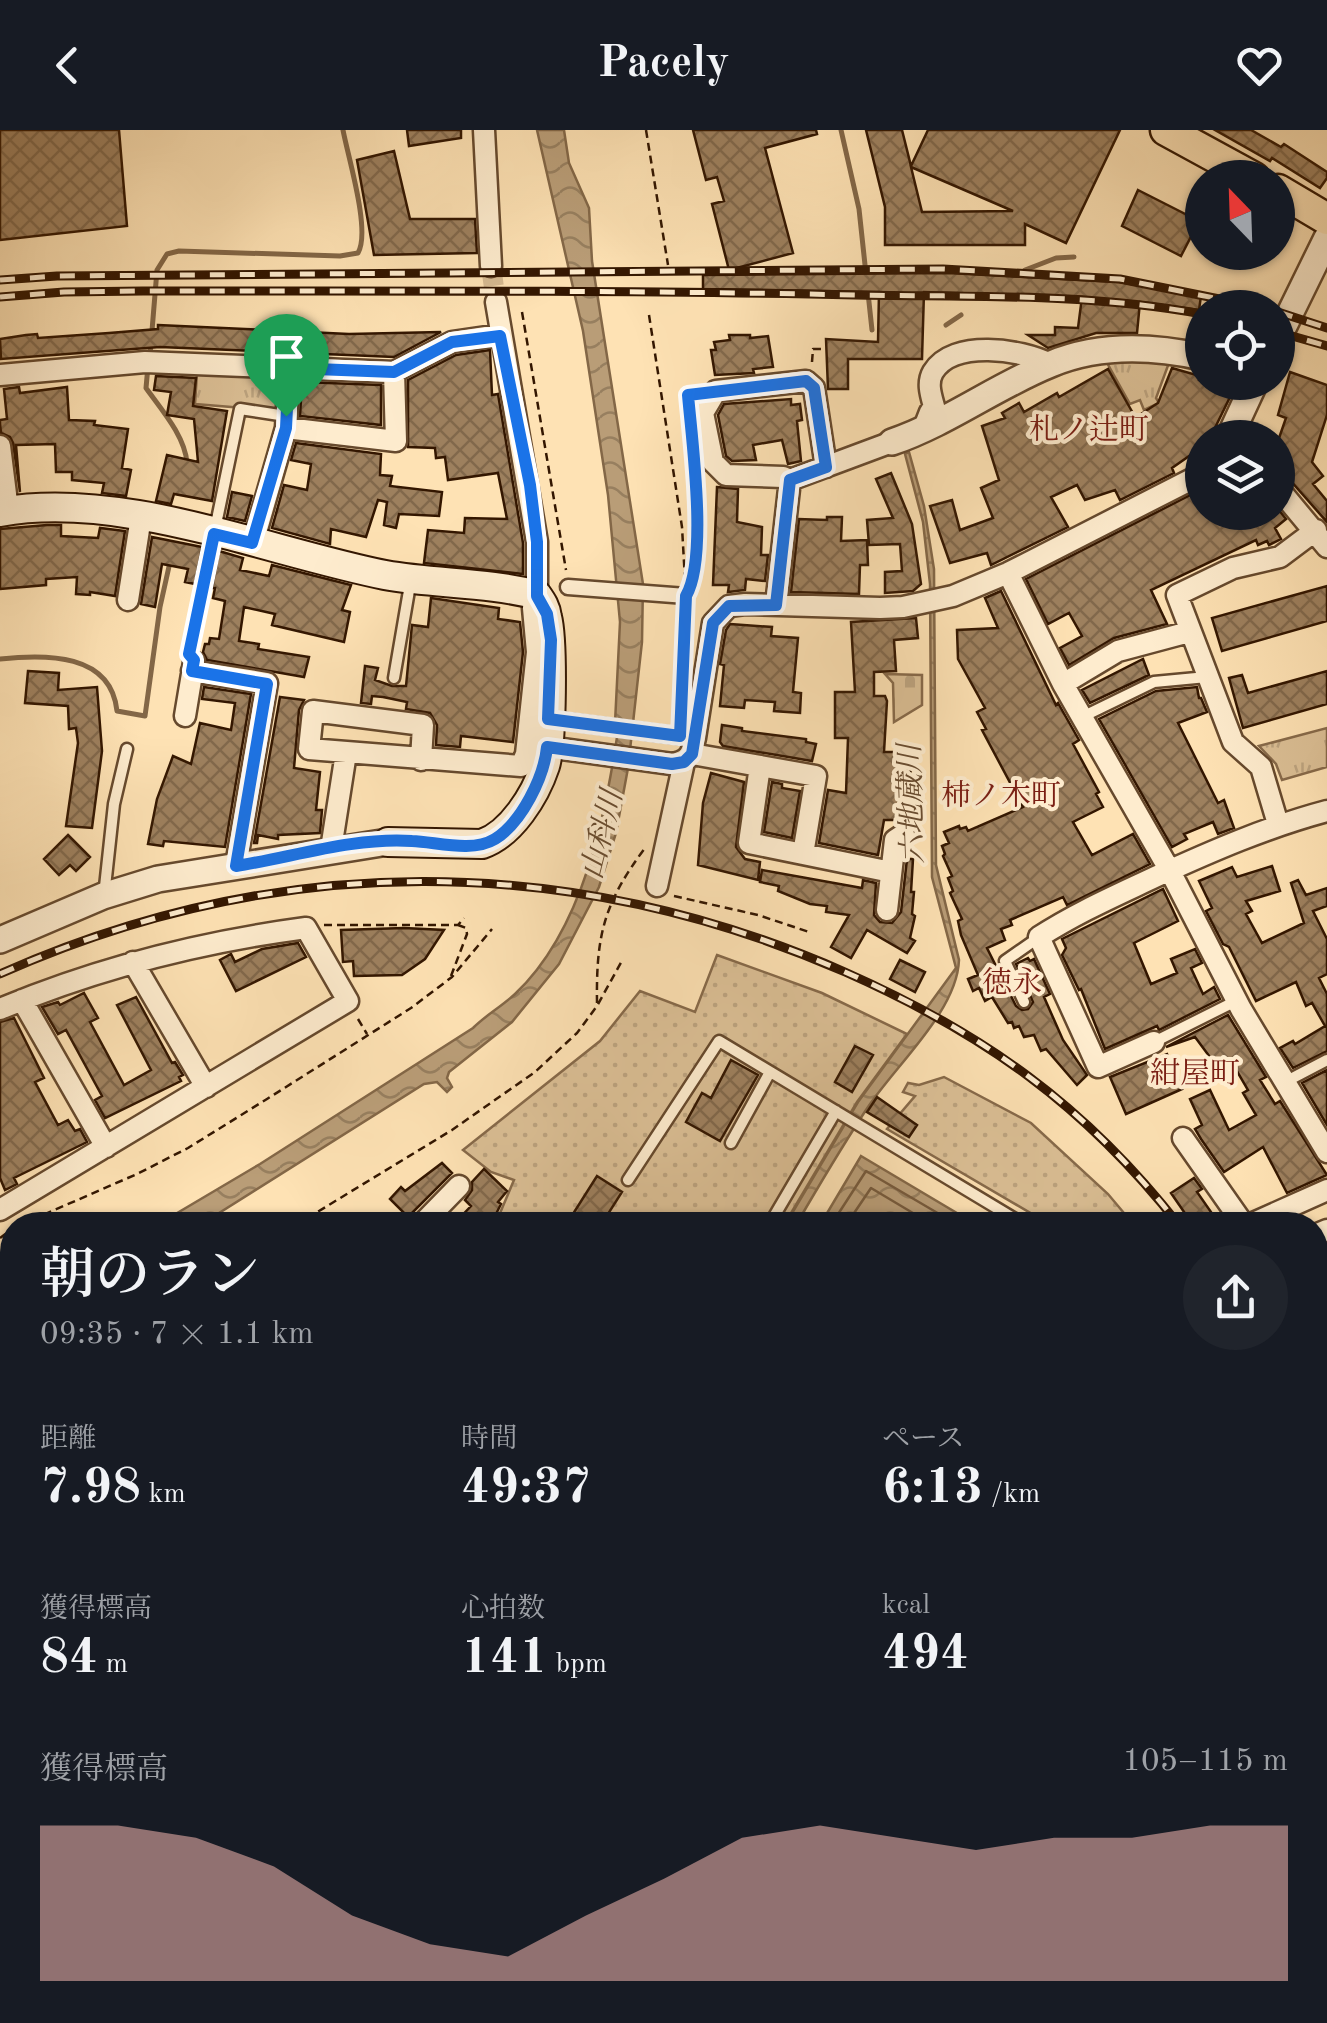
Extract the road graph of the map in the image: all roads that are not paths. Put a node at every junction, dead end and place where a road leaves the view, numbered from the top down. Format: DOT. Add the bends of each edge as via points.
graph roads {
  1 [pos="484,130"];
  2 [pos="1166,130"];
  3 [pos="1221,160"];
  4 [pos="1295,200"];
  5 [pos="1327,218"];
  6 [pos="1327,238"];
  7 [pos="491,266"];
  8 [pos="496,302"];
  9 [pos="1295,303"];
  10 [pos="500,336"];
  11 [pos="1185,342"];
  12 [pos="1154,348"];
  13 [pos="1185,354"];
  14 [pos="1050,364"];
  15 [pos="289,368"];
  16 [pos="394,372"];
  17 [pos="0,375"];
  18 [pos="286,422"];
  19 [pos="909,436"];
  20 [pos="0,446"];
  21 [pos="826,467"];
  22 [pos="790,480"];
  23 [pos="1185,483"];
  24 [pos="1295,508"];
  25 [pos="4,511"];
  26 [pos="142,517"];
  27 [pos="214,534"];
  28 [pos="1321,538"];
  29 [pos="252,543"];
  30 [pos="1008,573"];
  31 [pos="411,578"];
  32 [pos="571,587"];
  33 [pos="537,596"];
  34 [pos="684,596"];
  35 [pos="128,600"];
  36 [pos="776,605"];
  37 [pos="1189,632"];
  38 [pos="193,666"];
  39 [pos="1207,677"];
  40 [pos="394,678"];
  41 [pos="1064,684"];
  42 [pos="185,716"];
  43 [pos="1082,717"];
  44 [pos="559,720"];
  45 [pos="679,736"];
  46 [pos="556,748"];
  47 [pos="127,749"];
  48 [pos="346,752"];
  49 [pos="422,760"];
  50 [pos="683,760"];
  51 [pos="760,766"];
  52 [pos="1327,811"];
  53 [pos="1278,824"];
  54 [pos="904,834"];
  55 [pos="388,842"];
  56 [pos="332,849"];
  57 [pos="803,854"];
  58 [pos="236,866"];
  59 [pos="1170,870"];
  60 [pos="891,872"];
  61 [pos="656,886"];
  62 [pos="104,896"];
  63 [pos="886,910"];
  64 [pos="1039,937"];
  65 [pos="0,940"];
  66 [pos="133,962"];
  67 [pos="22,1000"];
  68 [pos="1237,1001"];
  69 [pos="1024,1002"];
  70 [pos="0,1010"];
  71 [pos="1154,1042"];
  72 [pos="1327,1060"];
  73 [pos="770,1072"];
  74 [pos="1285,1082"];
  75 [pos="206,1087"];
  76 [pos="841,1114"];
  77 [pos="1183,1138"];
  78 [pos="732,1142"];
  79 [pos="106,1147"];
  80 [pos="1327,1152"];
  81 [pos="628,1180"];
  82 [pos="1327,1190"];
  83 [pos="14,1212"];
  84 [pos="434,1212"];
  85 [pos="460,1212"];
  86 [pos="778,1212"];
  87 [pos="1003,1212"];
  88 [pos="1237,1212"];
  89 [pos="1276,1212"];
  1 -- 7 [label="street"];
  2 -- 3 [label="main road"];
  4 -- 5 [label="main road"];
  6 -- 9 [label="street"];
  8 -- 10 [label="street"];
  10 -- 16 [label="street" via="452,342"];
  10 -- 33 [label="street" via="530,485"];
  11 -- 12 [label="street"];
  12 -- 13 [label="street"];
  12 -- 14 [label="street"];
  14 -- 19 [label="street"];
  14 -- 19 [label="street" via="1007,352 956,354 932,374 935,410"];
  15 -- 16 [label="street"];
  15 -- 17 [label="street" via="149,362"];
  15 -- 18 [label="street"];
  16 -- 18 [label="street" via="396,440"];
  18 -- 27 [label="lane" via="240,409"];
  18 -- 29 [label="street"];
  19 -- 21 [label="street"];
  20 -- 25 [label="street"];
  21 -- 22 [label="street"];
  21 -- 22 [label="street" via="808,382 716,390 703,413 714,462 726,474"];
  22 -- 36 [label="street"];
  23 -- 30 [label="street"];
  24 -- 28 [label="street"];
  25 -- 26 [label="main road" via="65,508"];
  26 -- 27 [label="main road"];
  26 -- 35 [label="street"];
  27 -- 29 [label="main road"];
  27 -- 38 [label="lane" via="189,654"];
  28 -- 37 [label="street" via="1177,595"];
  29 -- 31 [label="main road"];
  30 -- 36 [label="street" via="932,601 856,609"];
  30 -- 41 [label="street"];
  31 -- 33 [label="main road"];
  31 -- 40 [label="lane"];
  32 -- 34 [label="street"];
  33 -- 44 [label="main road" via="547,614"];
  33 -- 49 [label="street" via="537,652 521,766"];
  36 -- 50 [label="street" via="729,606 713,623"];
  37 -- 39 [label="street"];
  37 -- 41 [label="street" via="1118,651"];
  38 -- 42 [label="street"];
  38 -- 58 [label="street" via="267,684"];
  39 -- 43 [label="lane" via="1154,682"];
  39 -- 53 [label="street" via="1233,742 1261,768"];
  41 -- 43 [label="street"];
  43 -- 59 [label="street"];
  44 -- 45 [label="street"];
  44 -- 46 [label="main road"];
  46 -- 50 [label="street"];
  46 -- 55 [label="main road" via="511,826 493,840 455,846"];
  47 -- 62 [label="lane"];
  48 -- 49 [label="street"];
  48 -- 49 [label="street" via="309,749 313,712 423,725"];
  48 -- 56 [label="street"];
  50 -- 51 [label="street"];
  50 -- 61 [label="street"];
  51 -- 57 [label="street" via="748,844"];
  51 -- 57 [label="street" via="816,776"];
  52 -- 53 [label="street"];
  53 -- 59 [label="street"];
  54 -- 60 [label="street" via="895,840"];
  55 -- 56 [label="street"];
  56 -- 58 [label="street"];
  57 -- 60 [label="street"];
  58 -- 62 [label="street"];
  59 -- 64 [label="street"];
  59 -- 68 [label="street"];
  60 -- 63 [label="street"];
  62 -- 65 [label="street"];
  64 -- 69 [label="lane" via="1005,962"];
  64 -- 71 [label="street" via="1098,1067"];
  66 -- 67 [label="street"];
  66 -- 75 [label="street"];
  66 -- 75 [label="street" via="306,928 348,1001"];
  67 -- 70 [label="street"];
  67 -- 79 [label="street"];
  68 -- 71 [label="lane"];
  68 -- 74 [label="street"];
  72 -- 74 [label="lane"];
  73 -- 76 [label="lane"];
  73 -- 78 [label="lane"];
  73 -- 81 [label="lane" via="719,1040"];
  74 -- 80 [label="street"];
  75 -- 79 [label="street"];
  76 -- 86 [label="lane"];
  76 -- 87 [label="lane"];
  77 -- 88 [label="street"];
  79 -- 83 [label="street"];
  82 -- 89 [label="street"];
  84 -- 85 [label="street" via="453,1193"];
}
